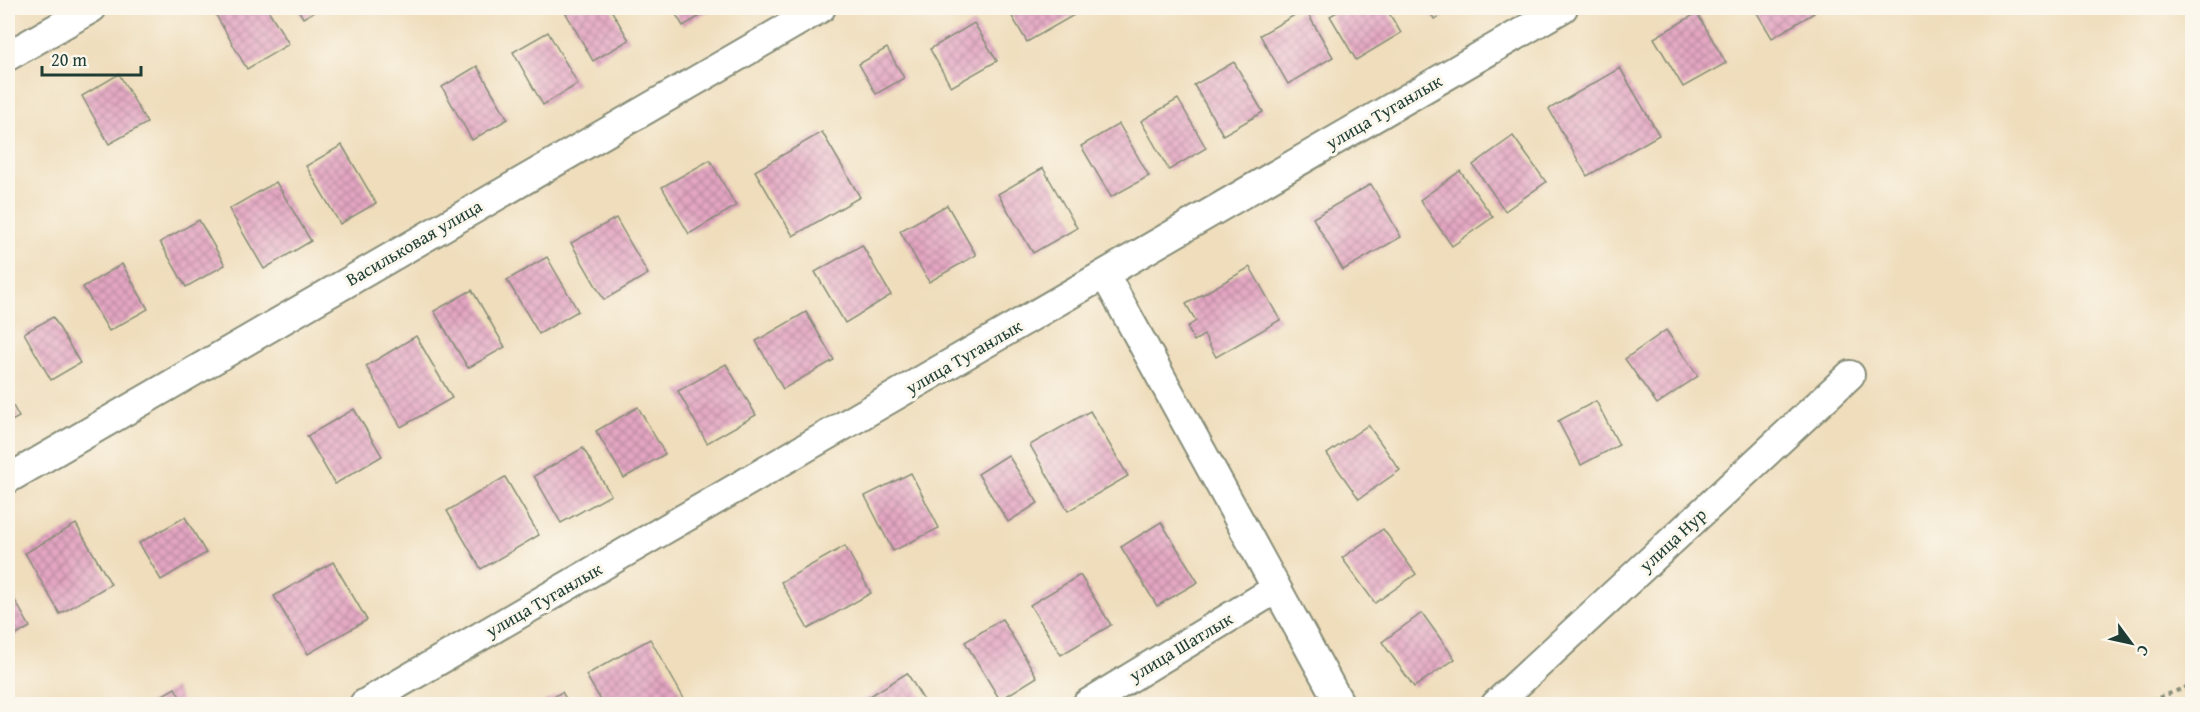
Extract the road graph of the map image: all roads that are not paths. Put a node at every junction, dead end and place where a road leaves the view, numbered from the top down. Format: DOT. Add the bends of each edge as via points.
graph roads {
  1 [pos="92,8"];
  2 [pos="821,8"];
  3 [pos="1563,8"];
  4 [pos="8,56"];
  5 [pos="1105,275"];
  6 [pos="1850,375"];
  7 [pos="8,479"];
  8 [pos="1276,589"];
  9 [pos="364,705"];
  10 [pos="1087,705"];
  11 [pos="1340,705"];
  12 [pos="1496,705"];
  1 -- 4 [label="street"];
  2 -- 7 [label="street, Васильковая улица"];
  3 -- 5 [label="street, улица Туганлык"];
  5 -- 8 [label="street"];
  5 -- 9 [label="street, улица Туганлык"];
  6 -- 12 [label="street, улица Нур"];
  8 -- 10 [label="street, улица Шатлык"];
  8 -- 11 [label="street"];
}
